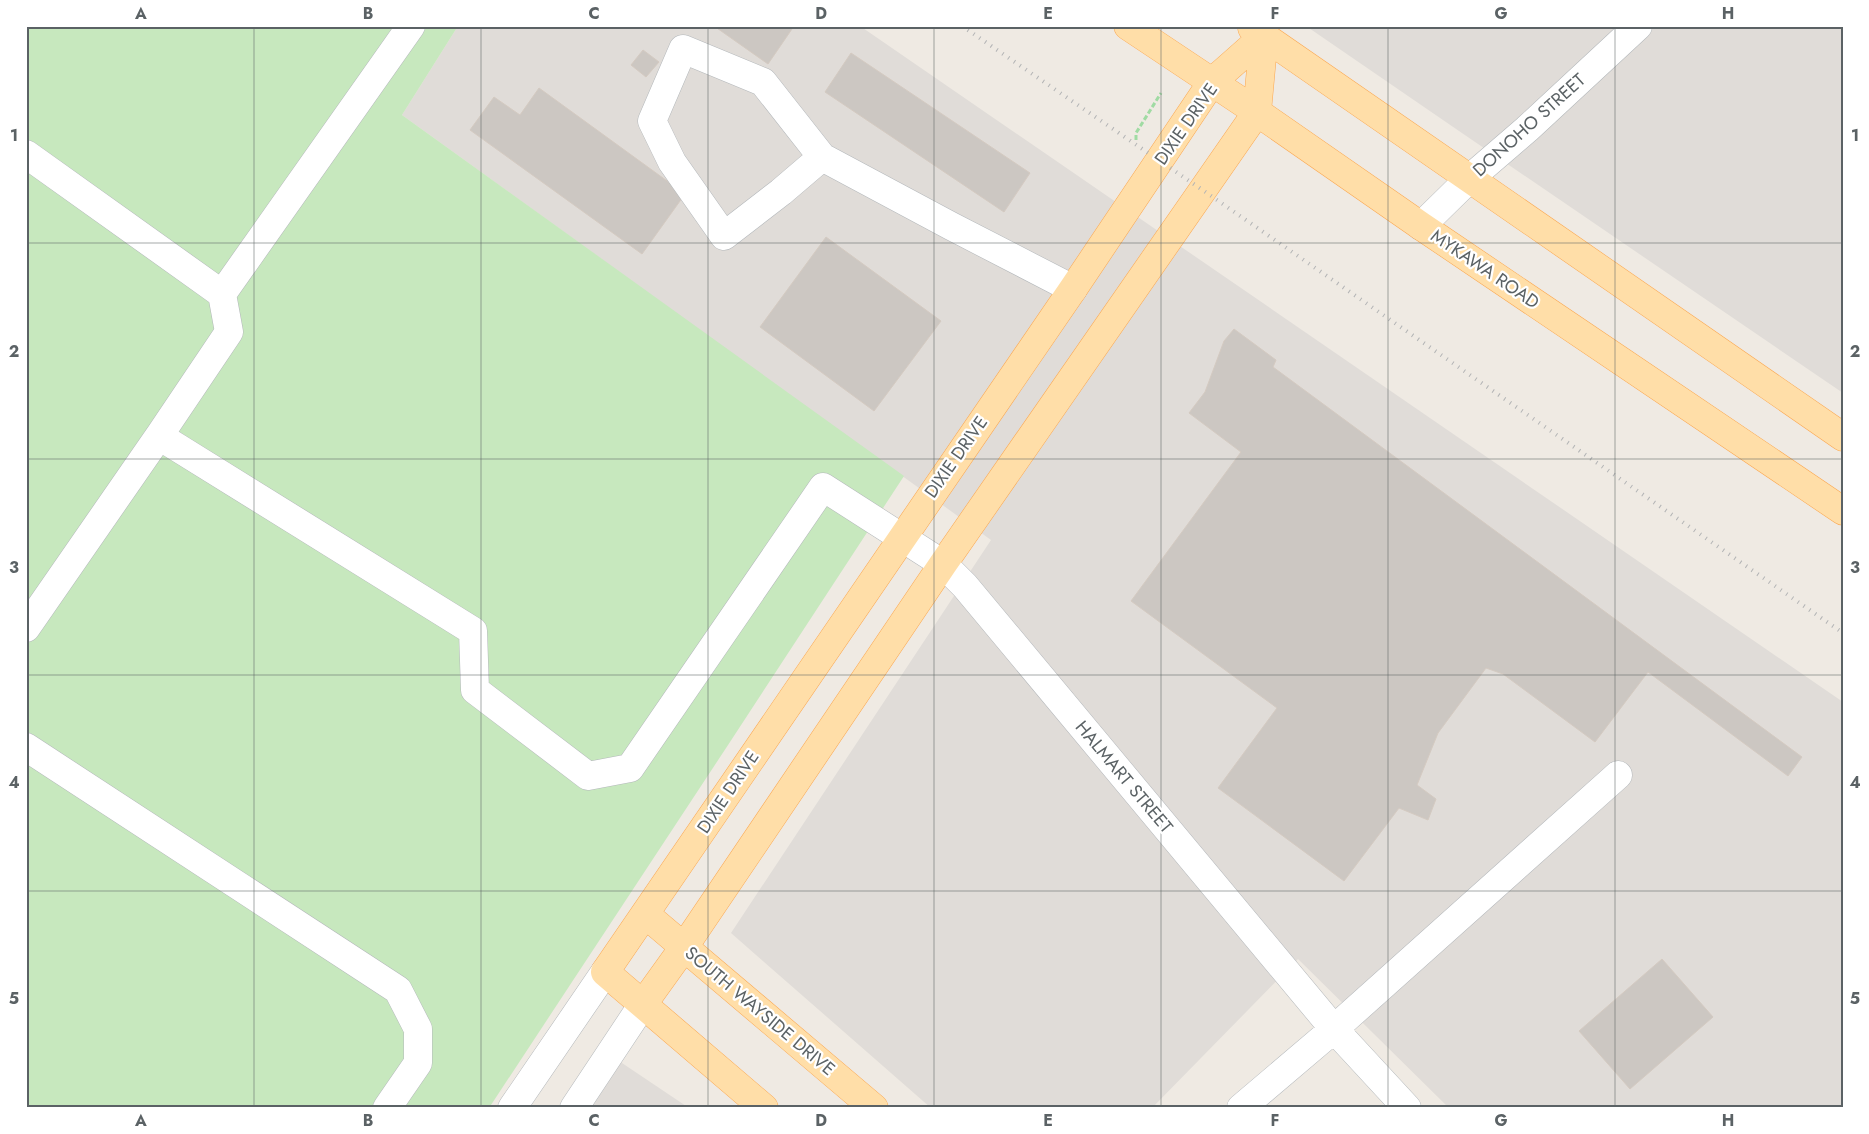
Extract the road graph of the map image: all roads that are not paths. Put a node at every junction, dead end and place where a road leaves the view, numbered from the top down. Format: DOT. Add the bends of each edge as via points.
graph roads {
  1 [pos="411,26"];
  2 [pos="1128,26"];
  3 [pos="1638,26"];
  4 [pos="1256,31"];
  5 [pos="1212,82"];
  6 [pos="1257,112"];
  7 [pos="26,154"];
  8 [pos="822,157"];
  9 [pos="1469,178"];
  10 [pos="1422,226"];
  11 [pos="1073,288"];
  12 [pos="222,294"];
  13 [pos="159,436"];
  14 [pos="1843,437"];
  15 [pos="1843,511"];
  16 [pos="901,538"];
  17 [pos="943,564"];
  18 [pos="31,610"];
  19 [pos="30,759"];
  20 [pos="1618,775"];
  21 [pos="646,914"];
  22 [pos="684,947"];
  23 [pos="605,972"];
  24 [pos="643,1004"];
  25 [pos="1334,1029"];
  26 [pos="387,1108"];
  27 [pos="512,1108"];
  28 [pos="574,1108"];
  29 [pos="764,1108"];
  30 [pos="874,1108"];
  31 [pos="1241,1108"];
  32 [pos="1406,1108"];
  1 -- 12 [label="street"];
  2 -- 5 [label="main road, MYKAWA ROAD"];
  3 -- 9 [label="street, DONOHO STREET"];
  4 -- 5 [label="main road, DIXIE DRIVE"];
  4 -- 6 [label="main road"];
  4 -- 9 [label="main road"];
  5 -- 6 [label="main road, MYKAWA ROAD"];
  5 -- 11 [label="main road, DIXIE DRIVE"];
  6 -- 10 [label="main road, MYKAWA ROAD"];
  6 -- 17 [label="main road"];
  7 -- 12 [label="street"];
  8 -- 8 [label="street" via="763,82 683,49 652,121 672,162 724,236"];
  8 -- 11 [label="street"];
  9 -- 10 [label="street, DONOHO STREET"];
  9 -- 14 [label="main road"];
  10 -- 15 [label="main road, MYKAWA ROAD"];
  11 -- 16 [label="main road, DIXIE DRIVE"];
  12 -- 13 [label="street" via="229,332"];
  13 -- 16 [label="street, HALMART STREET" via="473,631 475,690 588,776 630,768 823,487"];
  13 -- 18 [label="street"];
  16 -- 17 [label="street, HALMART STREET"];
  16 -- 21 [label="main road, DIXIE DRIVE"];
  17 -- 22 [label="main road"];
  17 -- 25 [label="street, HALMART STREET" via="965,586"];
  19 -- 26 [label="street" via="398,990 418,1029 418,1063"];
  20 -- 25 [label="street"];
  21 -- 22 [label="main road, SOUTH WAYSIDE DRIVE"];
  21 -- 23 [label="main road, DIXIE DRIVE"];
  22 -- 24 [label="main road"];
  22 -- 30 [label="main road, SOUTH WAYSIDE DRIVE"];
  23 -- 24 [label="main road"];
  23 -- 27 [label="street, DIXIE DRIVE"];
  24 -- 28 [label="street"];
  24 -- 29 [label="main road"];
  25 -- 31 [label="street"];
  25 -- 32 [label="street, HALMART STREET"];
}
